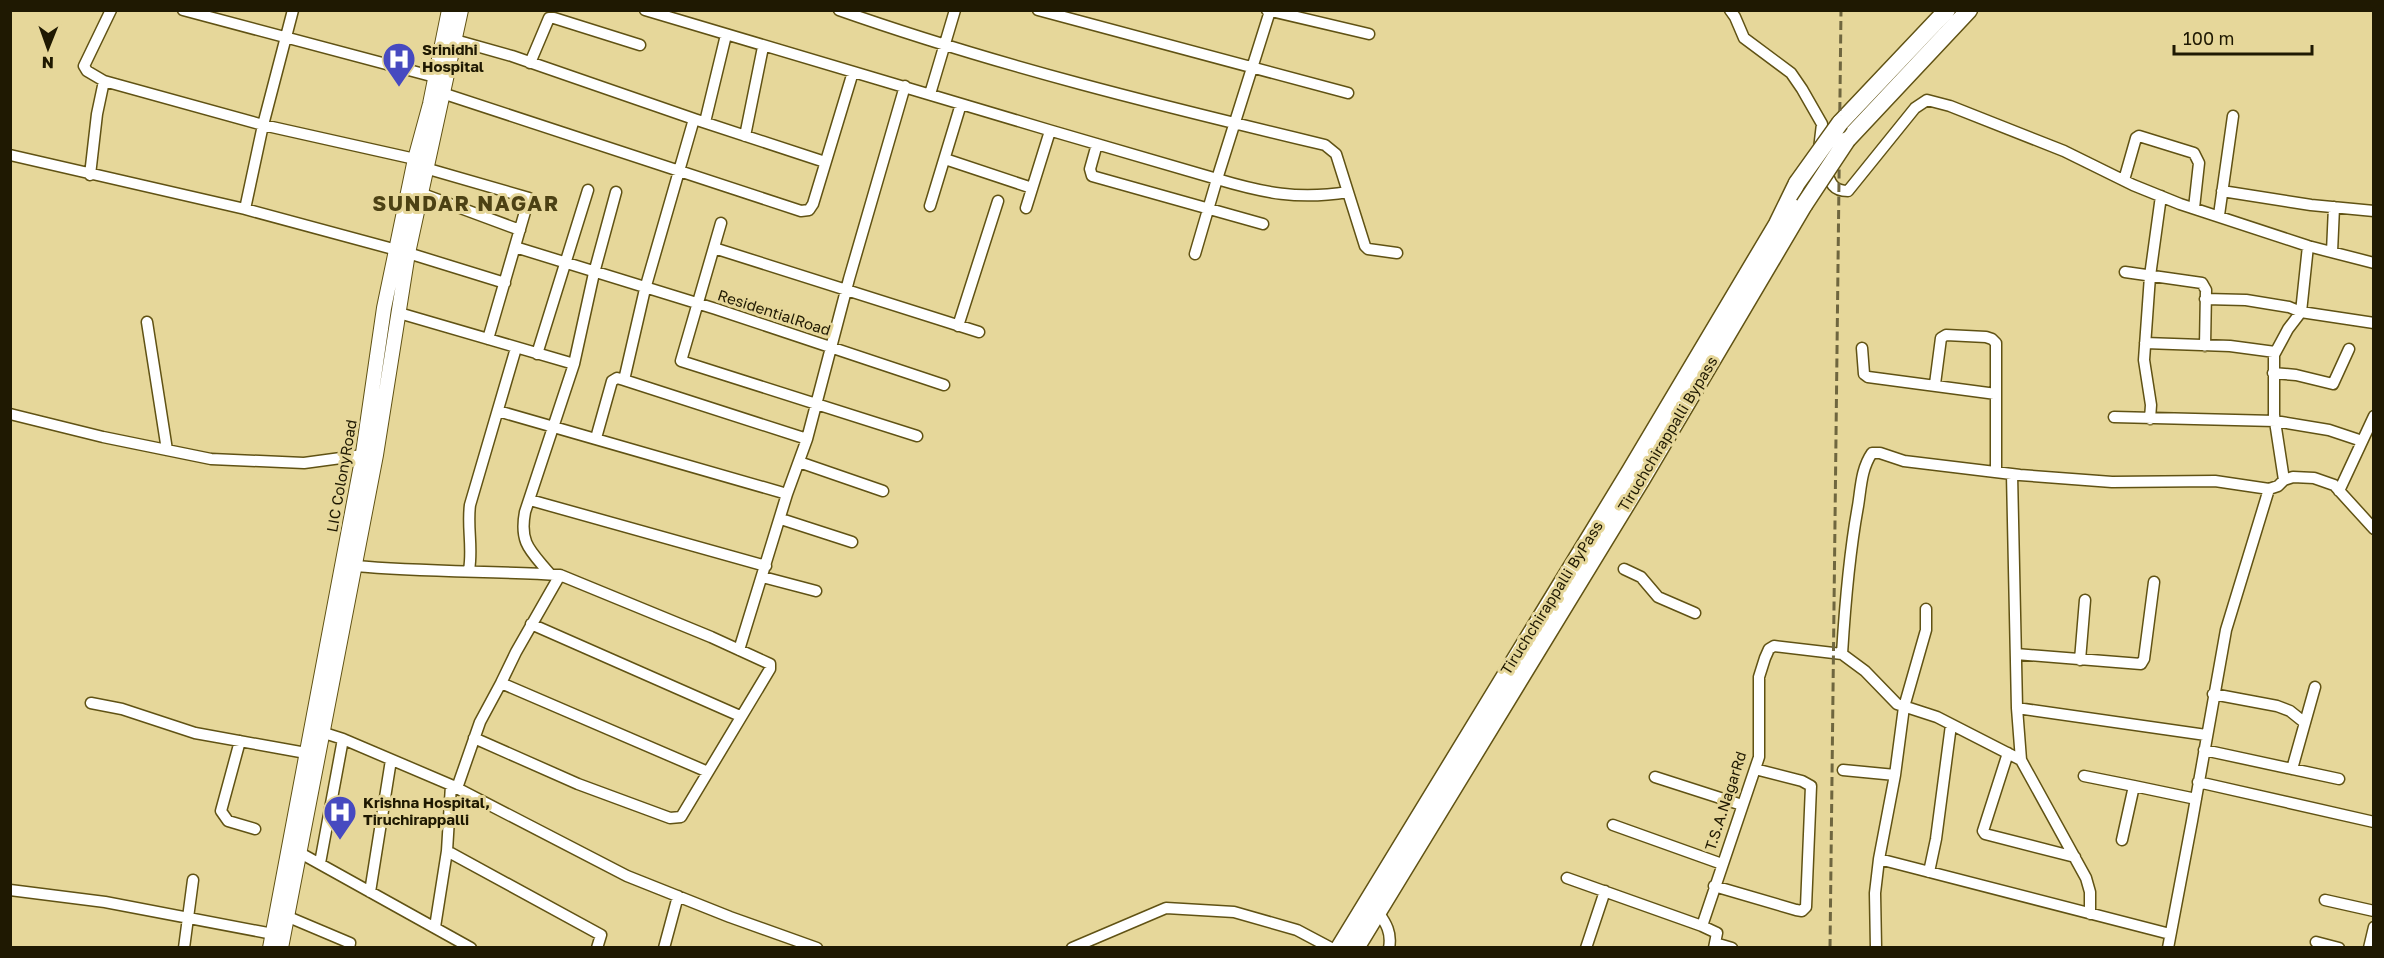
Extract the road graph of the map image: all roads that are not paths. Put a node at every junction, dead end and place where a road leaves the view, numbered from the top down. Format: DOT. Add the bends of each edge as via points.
graph roads {
  1 [pos="111,10"];
  2 [pos="183,10"];
  3 [pos="293,10"];
  4 [pos="449,10"];
  5 [pos="461,10"];
  6 [pos="645,10"];
  7 [pos="839,10"];
  8 [pos="955,10"];
  9 [pos="1038,10"];
  10 [pos="1730,10"];
  11 [pos="1947,10"];
  12 [pos="1969,10"];
  13 [pos="1268,11"];
  14 [pos="726,34"];
  15 [pos="1370,34"];
  16 [pos="286,38"];
  17 [pos="455,40"];
  18 [pos="945,44"];
  19 [pos="639,45"];
  20 [pos="763,47"];
  21 [pos="530,63"];
  22 [pos="1252,68"];
  23 [pos="853,72"];
  24 [pos="435,77"];
  25 [pos="104,81"];
  26 [pos="905,87"];
  27 [pos="442,93"];
  28 [pos="1348,93"];
  29 [pos="930,94"];
  30 [pos="961,104"];
  31 [pos="2233,116"];
  32 [pos="700,120"];
  33 [pos="263,124"];
  34 [pos="1234,124"];
  35 [pos="1050,131"];
  36 [pos="745,136"];
  37 [pos="1097,144"];
  38 [pos="10,155"];
  39 [pos="945,159"];
  40 [pos="825,162"];
  41 [pos="420,163"];
  42 [pos="679,173"];
  43 [pos="90,175"];
  44 [pos="1217,179"];
  45 [pos="2124,180"];
  46 [pos="1032,188"];
  47 [pos="588,190"];
  48 [pos="2222,191"];
  49 [pos="616,192"];
  50 [pos="1348,192"];
  51 [pos="420,193"];
  52 [pos="2161,196"];
  53 [pos="998,201"];
  54 [pos="930,206"];
  55 [pos="2334,207"];
  56 [pos="1026,208"];
  57 [pos="2193,208"];
  58 [pos="245,209"];
  59 [pos="1209,209"];
  60 [pos="2373,211"];
  61 [pos="2219,215"];
  62 [pos="722,223"];
  63 [pos="1263,224"];
  64 [pos="520,230"];
  65 [pos="2308,246"];
  66 [pos="514,248"];
  67 [pos="714,248"];
  68 [pos="402,252"];
  69 [pos="2332,252"];
  70 [pos="1397,253"];
  71 [pos="1195,254"];
  72 [pos="565,262"];
  73 [pos="2373,263"];
  74 [pos="2125,272"];
  75 [pos="594,273"];
  76 [pos="2150,276"];
  77 [pos="505,283"];
  78 [pos="645,288"];
  79 [pos="846,290"];
  80 [pos="2205,299"];
  81 [pos="698,304"];
  82 [pos="2301,312"];
  83 [pos="399,313"];
  84 [pos="147,322"];
  85 [pos="2373,323"];
  86 [pos="958,326"];
  87 [pos="979,332"];
  88 [pos="488,339"];
  89 [pos="2145,343"];
  90 [pos="2205,346"];
  91 [pos="831,347"];
  92 [pos="516,348"];
  93 [pos="1862,348"];
  94 [pos="2349,349"];
  95 [pos="2276,352"];
  96 [pos="537,354"];
  97 [pos="574,364"];
  98 [pos="2273,373"];
  99 [pos="624,380"];
  100 [pos="1935,384"];
  101 [pos="944,385"];
  102 [pos="1996,394"];
  103 [pos="816,404"];
  104 [pos="498,411"];
  105 [pos="10,414"];
  106 [pos="2373,416"];
  107 [pos="2114,417"];
  108 [pos="2150,419"];
  109 [pos="2275,421"];
  110 [pos="554,427"];
  111 [pos="916,436"];
  112 [pos="596,438"];
  113 [pos="807,439"];
  114 [pos="2362,441"];
  115 [pos="167,450"];
  116 [pos="369,455"];
  117 [pos="799,462"];
  118 [pos="1996,471"];
  119 [pos="2012,474"];
  120 [pos="2284,480"];
  121 [pos="2269,489"];
  122 [pos="883,491"];
  123 [pos="2339,491"];
  124 [pos="787,494"];
  125 [pos="531,500"];
  126 [pos="781,519"];
  127 [pos="2373,529"];
  128 [pos="852,542"];
  129 [pos="354,566"];
  130 [pos="1624,569"];
  131 [pos="469,570"];
  132 [pos="764,571"];
  133 [pos="555,575"];
  134 [pos="2154,582"];
  135 [pos="816,591"];
  136 [pos="2085,600"];
  137 [pos="1926,609"];
  138 [pos="1695,613"];
  139 [pos="531,624"];
  140 [pos="739,650"];
  141 [pos="1842,654"];
  142 [pos="2016,654"];
  143 [pos="2080,660"];
  144 [pos="501,683"];
  145 [pos="2315,687"];
  146 [pos="2213,694"];
  147 [pos="91,703"];
  148 [pos="1904,707"];
  149 [pos="2017,708"];
  150 [pos="740,716"];
  151 [pos="2305,723"];
  152 [pos="1952,725"];
  153 [pos="318,731"];
  154 [pos="2206,735"];
  155 [pos="474,738"];
  156 [pos="344,739"];
  157 [pos="240,741"];
  158 [pos="2204,750"];
  159 [pos="306,753"];
  160 [pos="2008,753"];
  161 [pos="391,760"];
  162 [pos="2021,760"];
  163 [pos="1755,769"];
  164 [pos="2292,769"];
  165 [pos="1843,770"];
  166 [pos="708,772"];
  167 [pos="1895,775"];
  168 [pos="2084,776"];
  169 [pos="1655,777"];
  170 [pos="2339,779"];
  171 [pos="2198,782"];
  172 [pos="454,786"];
  173 [pos="2134,786"];
  174 [pos="2196,799"];
  175 [pos="1742,806"];
  176 [pos="2373,822"];
  177 [pos="1613,825"];
  178 [pos="255,829"];
  179 [pos="2122,840"];
  180 [pos="295,850"];
  181 [pos="447,851"];
  182 [pos="2075,857"];
  183 [pos="1879,859"];
  184 [pos="320,863"];
  185 [pos="1722,864"];
  186 [pos="1929,872"];
  187 [pos="1567,878"];
  188 [pos="1397,879"];
  189 [pos="193,880"];
  190 [pos="1714,886"];
  191 [pos="10,890"];
  192 [pos="1605,891"];
  193 [pos="370,892"];
  194 [pos="678,896"];
  195 [pos="2325,900"];
  196 [pos="1707,909"];
  197 [pos="2373,911"];
  198 [pos="1378,912"];
  199 [pos="2090,914"];
  200 [pos="286,916"];
  201 [pos="187,919"];
  202 [pos="1685,920"];
  203 [pos="1702,926"];
  204 [pos="435,927"];
  205 [pos="2373,927"];
  206 [pos="2170,934"];
  207 [pos="271,941"];
  208 [pos="2316,942"];
  209 [pos="1715,945"];
  210 [pos="353,946"];
  211 [pos="184,948"];
  212 [pos="281,948"];
  213 [pos="471,948"];
  214 [pos="597,948"];
  215 [pos="664,948"];
  216 [pos="818,948"];
  217 [pos="1072,948"];
  218 [pos="1331,948"];
  219 [pos="1339,948"];
  220 [pos="1348,948"];
  221 [pos="1356,948"];
  222 [pos="1389,948"];
  223 [pos="1586,948"];
  224 [pos="1732,948"];
  225 [pos="1876,948"];
  226 [pos="2168,948"];
  227 [pos="2339,948"];
  228 [pos="2369,948"];
  1 -- 25 [label="street" via="84,66"];
  2 -- 16 [label="street"];
  3 -- 16 [label="street"];
  4 -- 24 [label="main road, LIC ColonyRoad"];
  5 -- 17 [label="main road, LIC ColonyRoad"];
  6 -- 14 [label="street"];
  7 -- 18 [label="street"];
  8 -- 18 [label="street"];
  9 -- 22 [label="street"];
  10 -- 45 [label="street" via="1744,38 1791,73 1802,89 1822,124 1818,146 1831,185 1839,191 1848,191 1915,108 1927,100 2064,151"];
  11 -- 219 [label="highway, Tiruchchirappalli ByPass, bridge" via="1840,123 1797,183 1777,224 1630,471"];
  12 -- 188 [label="highway, Tiruchchirappalli Bypass, bridge" via="1847,140 1804,205"];
  13 -- 15 [label="street"];
  13 -- 22 [label="street"];
  14 -- 20 [label="street"];
  14 -- 32 [label="street"];
  16 -- 24 [label="street"];
  16 -- 33 [label="street"];
  17 -- 21 [label="street"];
  17 -- 27 [label="main road, LIC ColonyRoad"];
  18 -- 29 [label="street"];
  18 -- 34 [label="street"];
  19 -- 21 [label="street" via="549,18"];
  20 -- 23 [label="street"];
  20 -- 36 [label="street"];
  21 -- 32 [label="street"];
  22 -- 28 [label="street"];
  22 -- 34 [label="street"];
  23 -- 26 [label="street"];
  23 -- 40 [label="street"];
  24 -- 41 [label="main road, LIC ColonyRoad"];
  25 -- 33 [label="street"];
  25 -- 43 [label="street"];
  26 -- 29 [label="street"];
  26 -- 79 [label="street"];
  27 -- 41 [label="main road, LIC ColonyRoad"];
  27 -- 42 [label="street"];
  29 -- 30 [label="street"];
  30 -- 35 [label="street"];
  30 -- 39 [label="street"];
  31 -- 48 [label="street"];
  32 -- 36 [label="street"];
  32 -- 42 [label="street"];
  33 -- 41 [label="street"];
  33 -- 58 [label="street"];
  34 -- 44 [label="street"];
  34 -- 50 [label="street" via="1325,145 1336,154"];
  35 -- 37 [label="street"];
  35 -- 46 [label="street"];
  36 -- 40 [label="street"];
  37 -- 44 [label="street"];
  37 -- 59 [label="street" via="1090,169 1092,176"];
  38 -- 43 [label="street"];
  39 -- 46 [label="street"];
  39 -- 54 [label="street"];
  40 -- 42 [label="street" via="813,204 801,212"];
  41 -- 51 [label="main road, LIC ColonyRoad"];
  41 -- 64 [label="street" via="529,198"];
  41 -- 68 [label="main road, LIC ColonyRoad"];
  42 -- 78 [label="street"];
  43 -- 58 [label="street"];
  44 -- 50 [label="street" via="1282,195"];
  44 -- 59 [label="street"];
  45 -- 52 [label="street"];
  45 -- 57 [label="street" via="2139,136 2194,153 2199,163"];
  46 -- 56 [label="street"];
  47 -- 72 [label="street"];
  48 -- 55 [label="street"];
  48 -- 61 [label="street"];
  49 -- 75 [label="street"];
  50 -- 70 [label="street" via="1365,246"];
  51 -- 64 [label="street"];
  51 -- 68 [label="main road, LIC ColonyRoad"];
  52 -- 57 [label="street"];
  52 -- 76 [label="street"];
  53 -- 86 [label="street"];
  55 -- 60 [label="street"];
  55 -- 69 [label="street"];
  57 -- 61 [label="street"];
  58 -- 68 [label="street"];
  59 -- 63 [label="street"];
  59 -- 71 [label="street"];
  61 -- 65 [label="street"];
  62 -- 67 [label="street"];
  64 -- 66 [label="street"];
  65 -- 69 [label="street"];
  65 -- 82 [label="street"];
  66 -- 72 [label="street, ResidentialRoad"];
  66 -- 77 [label="street"];
  67 -- 79 [label="street"];
  67 -- 81 [label="street"];
  68 -- 77 [label="street"];
  68 -- 83 [label="main road, LIC ColonyRoad"];
  68 -- 116 [label="main road, LIC ColonyRoad" via="384,308"];
  69 -- 73 [label="street"];
  72 -- 75 [label="street, ResidentialRoad"];
  72 -- 96 [label="street"];
  74 -- 76 [label="street"];
  75 -- 78 [label="street, ResidentialRoad"];
  75 -- 97 [label="street"];
  76 -- 80 [label="street" via="2202,283"];
  76 -- 89 [label="street"];
  77 -- 88 [label="street"];
  78 -- 81 [label="street, ResidentialRoad"];
  78 -- 99 [label="street"];
  79 -- 86 [label="street"];
  79 -- 91 [label="street"];
  80 -- 82 [label="street" via="2246,300"];
  80 -- 90 [label="street"];
  81 -- 91 [label="street, ResidentialRoad"];
  81 -- 103 [label="street" via="681,361"];
  82 -- 85 [label="street"];
  82 -- 95 [label="street"];
  83 -- 88 [label="street"];
  83 -- 116 [label="main road, LIC ColonyRoad"];
  84 -- 115 [label="street"];
  86 -- 87 [label="street"];
  88 -- 92 [label="street"];
  89 -- 90 [label="street"];
  89 -- 108 [label="street"];
  90 -- 95 [label="street"];
  91 -- 101 [label="street, ResidentialRoad"];
  91 -- 103 [label="street"];
  92 -- 96 [label="street"];
  92 -- 104 [label="street"];
  93 -- 100 [label="street" via="1864,374 1868,376"];
  94 -- 98 [label="street" via="2332,384"];
  95 -- 98 [label="street"];
  96 -- 97 [label="street"];
  97 -- 110 [label="street"];
  98 -- 109 [label="street"];
  99 -- 112 [label="street" via="612,381"];
  99 -- 113 [label="street"];
  100 -- 102 [label="street"];
  100 -- 102 [label="street" via="1941,338 1986,337 1996,343"];
  102 -- 118 [label="street"];
  103 -- 111 [label="street"];
  103 -- 113 [label="street"];
  104 -- 110 [label="street"];
  104 -- 131 [label="street" via="470,505"];
  105 -- 115 [label="street"];
  106 -- 114 [label="street"];
  107 -- 108 [label="street"];
  108 -- 109 [label="street"];
  109 -- 114 [label="street" via="2329,430"];
  109 -- 120 [label="street"];
  110 -- 112 [label="street"];
  110 -- 125 [label="street"];
  112 -- 124 [label="street"];
  113 -- 117 [label="street"];
  114 -- 123 [label="street"];
  115 -- 116 [label="street" via="211,459 304,463"];
  116 -- 129 [label="main road, LIC ColonyRoad"];
  116 -- 153 [label="main road, LIC ColonyRoad"];
  117 -- 122 [label="street"];
  117 -- 124 [label="street"];
  118 -- 119 [label="street"];
  118 -- 141 [label="street" via="1904,461 1872,453 1865,464 1853,534"];
  119 -- 121 [label="street" via="2112,482 2216,482"];
  119 -- 142 [label="street"];
  120 -- 121 [label="street"];
  120 -- 123 [label="street" via="2314,478 2334,485"];
  121 -- 146 [label="street" via="2226,630"];
  123 -- 127 [label="street"];
  124 -- 126 [label="street"];
  125 -- 132 [label="street"];
  125 -- 133 [label="street" via="522,529 525,544"];
  126 -- 128 [label="street"];
  126 -- 132 [label="street"];
  129 -- 131 [label="street"];
  129 -- 153 [label="main road, LIC ColonyRoad"];
  130 -- 138 [label="street" via="1641,577 1658,597"];
  131 -- 133 [label="street"];
  132 -- 135 [label="street"];
  132 -- 140 [label="street"];
  133 -- 139 [label="street"];
  133 -- 140 [label="street"];
  134 -- 143 [label="street" via="2141,664"];
  136 -- 143 [label="street"];
  137 -- 148 [label="street" via="1926,630"];
  139 -- 144 [label="street"];
  139 -- 150 [label="street"];
  140 -- 150 [label="street" via="770,664 768,674"];
  141 -- 148 [label="street"];
  141 -- 163 [label="street, T.S.A.NagarRd" via="1774,646 1769,649 1759,677 1759,757"];
  142 -- 143 [label="street"];
  142 -- 149 [label="street"];
  144 -- 155 [label="street"];
  144 -- 166 [label="street"];
  145 -- 151 [label="street"];
  146 -- 151 [label="street" via="2277,706"];
  146 -- 154 [label="street"];
  147 -- 157 [label="street" via="195,733"];
  148 -- 152 [label="street"];
  148 -- 167 [label="street"];
  149 -- 154 [label="street"];
  149 -- 162 [label="street"];
  150 -- 166 [label="street"];
  151 -- 164 [label="street"];
  152 -- 160 [label="street"];
  152 -- 186 [label="street"];
  153 -- 156 [label="street"];
  153 -- 159 [label="main road, LIC ColonyRoad"];
  153 -- 180 [label="main road, LIC ColonyRoad"];
  154 -- 158 [label="street"];
  155 -- 166 [label="street" via="578,784 675,819 681,818"];
  155 -- 172 [label="street"];
  156 -- 161 [label="street"];
  156 -- 184 [label="street"];
  157 -- 159 [label="street"];
  157 -- 178 [label="street" via="221,811 228,821"];
  158 -- 164 [label="street"];
  158 -- 171 [label="street"];
  159 -- 180 [label="main road, LIC ColonyRoad"];
  160 -- 162 [label="street"];
  160 -- 182 [label="street" via="1986,819 1985,834"];
  161 -- 172 [label="street"];
  161 -- 193 [label="street"];
  162 -- 182 [label="street"];
  163 -- 175 [label="street, T.S.A.NagarRd"];
  163 -- 190 [label="street" via="1811,786 1806,907 1796,910"];
  164 -- 170 [label="street"];
  165 -- 167 [label="street"];
  167 -- 183 [label="street"];
  168 -- 173 [label="street"];
  169 -- 175 [label="street"];
  171 -- 174 [label="street"];
  171 -- 176 [label="street"];
  172 -- 181 [label="street"];
  172 -- 194 [label="street" via="627,876"];
  173 -- 174 [label="street"];
  173 -- 179 [label="street"];
  174 -- 206 [label="street"];
  175 -- 185 [label="street, T.S.A.NagarRd"];
  177 -- 185 [label="street"];
  180 -- 184 [label="street"];
  180 -- 200 [label="main road, LIC ColonyRoad"];
  180 -- 207 [label="main road, LIC ColonyRoad"];
  181 -- 204 [label="street"];
  181 -- 214 [label="street" via="601,935"];
  182 -- 199 [label="street" via="2089,886"];
  183 -- 186 [label="street"];
  183 -- 225 [label="street"];
  184 -- 193 [label="street"];
  185 -- 190 [label="street, T.S.A.NagarRd"];
  186 -- 199 [label="street"];
  187 -- 192 [label="street"];
  188 -- 198 [label="highway, Tiruchchirappalli Bypass"];
  188 -- 220 [label="street, Tiruchchirappalli Bypass" via="1385,888"];
  189 -- 201 [label="street"];
  190 -- 196 [label="street, T.S.A.NagarRd"];
  191 -- 201 [label="street" via="105,902"];
  192 -- 202 [label="street"];
  192 -- 223 [label="street"];
  193 -- 204 [label="street"];
  194 -- 215 [label="street"];
  194 -- 216 [label="street"];
  195 -- 197 [label="street"];
  196 -- 202 [label="street"];
  196 -- 203 [label="street, T.S.A.NagarRd"];
  198 -- 221 [label="highway, Tiruchchirappalli Bypass"];
  198 -- 222 [label="street" via="1389,931"];
  199 -- 206 [label="street"];
  200 -- 210 [label="street"];
  200 -- 212 [label="main road, LIC ColonyRoad"];
  201 -- 207 [label="street"];
  201 -- 211 [label="street"];
  202 -- 203 [label="street"];
  203 -- 209 [label="street" via="1717,933"];
  204 -- 213 [label="street"];
  205 -- 228 [label="street"];
  206 -- 226 [label="street"];
  208 -- 227 [label="street"];
  209 -- 224 [label="street"];
  217 -- 218 [label="street" via="1166,908 1234,912 1297,930"];
}
